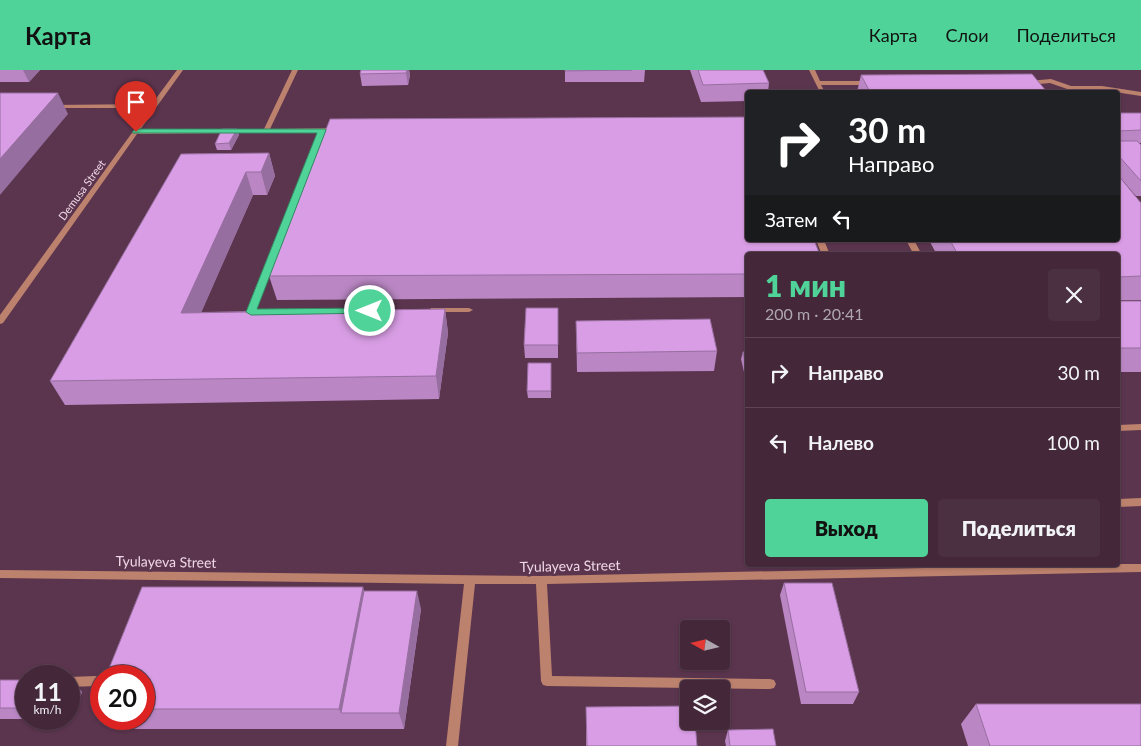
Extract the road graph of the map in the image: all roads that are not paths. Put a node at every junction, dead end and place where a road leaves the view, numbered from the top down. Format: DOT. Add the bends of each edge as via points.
graph roads {
  1 [pos="180,70"];
  2 [pos="295,70"];
  3 [pos="812,70"];
  4 [pos="817,83"];
  5 [pos="875,83"];
  6 [pos="1022,86"];
  7 [pos="821,90"];
  8 [pos="1115,90"];
  9 [pos="1120,91"];
  10 [pos="1141,94"];
  11 [pos="48,106"];
  12 [pos="153,106"];
  13 [pos="266,130"];
  14 [pos="322,130"];
  15 [pos="342,130"];
  16 [pos="136,132"];
  17 [pos="430,310"];
  18 [pos="469,310"];
  19 [pos="271,312"];
  20 [pos="0,321"];
  21 [pos="1120,428"];
  22 [pos="1141,428"];
  23 [pos="1141,502"];
  24 [pos="1120,503"];
  25 [pos="1076,567"];
  26 [pos="1141,568"];
  27 [pos="0,574"];
  28 [pos="541,580"];
  29 [pos="470,581"];
  30 [pos="770,684"];
  31 [pos="452,746"];
  1 -- 12 [label="street, Demusa Street"];
  2 -- 13 [label="street"];
  3 -- 4 [label="street"];
  4 -- 5 [label="street"];
  4 -- 7 [label="street"];
  6 -- 8 [label="street" via="1051,81 1070,88"];
  9 -- 10 [label="street"];
  11 -- 12 [label="street"];
  12 -- 16 [label="street, Demusa Street"];
  13 -- 14 [label="street"];
  13 -- 16 [label="street"];
  14 -- 15 [label="street"];
  14 -- 19 [label="street" via="251,312"];
  16 -- 20 [label="street, Demusa Street"];
  17 -- 18 [label="street"];
  21 -- 22 [label="street"];
  23 -- 24 [label="street"];
  25 -- 26 [label="street, Tyulayeva Street"];
  25 -- 28 [label="street, Tyulayeva Street"];
  27 -- 29 [label="street, Tyulayeva Street"];
  28 -- 29 [label="street, Tyulayeva Street"];
  28 -- 30 [label="street" via="547,681"];
  29 -- 31 [label="lane"];
}
